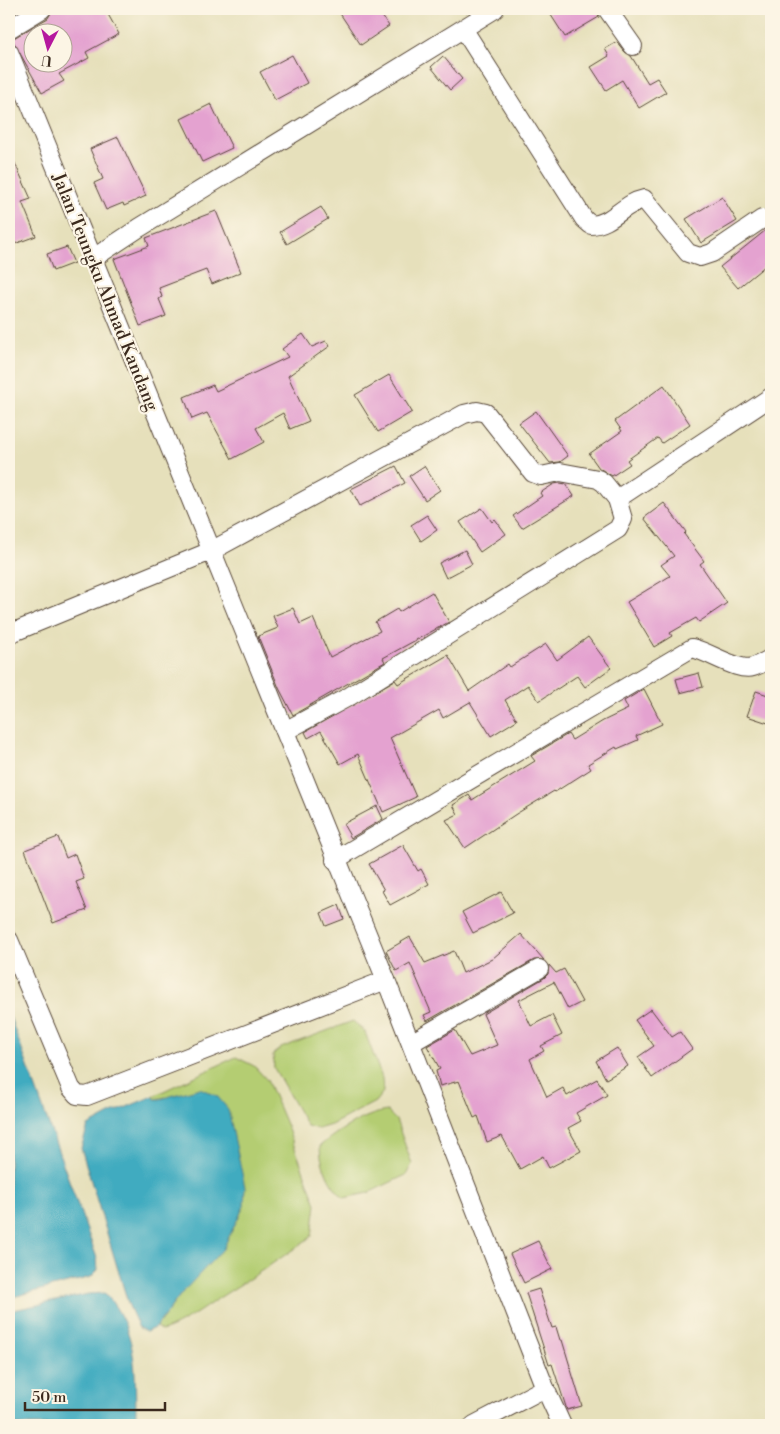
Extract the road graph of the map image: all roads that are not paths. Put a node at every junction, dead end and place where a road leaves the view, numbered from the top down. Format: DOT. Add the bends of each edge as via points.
graph roads {
  1 [pos="42,9"];
  2 [pos="495,9"];
  3 [pos="607,9"];
  4 [pos="9,29"];
  5 [pos="464,30"];
  6 [pos="632,46"];
  7 [pos="9,52"];
  8 [pos="771,220"];
  9 [pos="92,259"];
  10 [pos="771,397"];
  11 [pos="617,499"];
  12 [pos="206,540"];
  13 [pos="9,634"];
  14 [pos="771,658"];
  15 [pos="285,731"];
  16 [pos="336,860"];
  17 [pos="9,940"];
  18 [pos="539,969"];
  19 [pos="386,980"];
  20 [pos="411,1043"];
  21 [pos="545,1388"];
  22 [pos="474,1425"];
  23 [pos="562,1425"];
  1 -- 4 [label="street"];
  2 -- 5 [label="street"];
  3 -- 6 [label="street"];
  5 -- 8 [label="street" via="584,219 591,225 600,225 634,201 644,199 688,253 700,257 712,253 762,219"];
  5 -- 9 [label="street"];
  7 -- 9 [label="street, Jalan Teungku Ahmad Kandang"];
  9 -- 12 [label="street, Jalan Teungku Ahmad Kandang"];
  10 -- 11 [label="street"];
  11 -- 12 [label="street" via="598,479 560,472 541,476 533,473 493,419 486,413 477,412 464,414"];
  11 -- 15 [label="street" via="623,519 618,529 350,696"];
  12 -- 13 [label="street"];
  12 -- 15 [label="street, Jalan Teungku Ahmad Kandang"];
  14 -- 16 [label="street" via="752,668 738,667 706,651 692,648"];
  15 -- 16 [label="street, Jalan Teungku Ahmad Kandang"];
  16 -- 19 [label="street, Jalan Teungku Ahmad Kandang"];
  17 -- 19 [label="street" via="70,1088 77,1095 87,1096"];
  18 -- 20 [label="street"];
  19 -- 20 [label="street, Jalan Teungku Ahmad Kandang"];
  20 -- 21 [label="street, Jalan Teungku Ahmad Kandang"];
  21 -- 22 [label="street"];
  21 -- 23 [label="street, Jalan Teungku Ahmad Kandang"];
}
